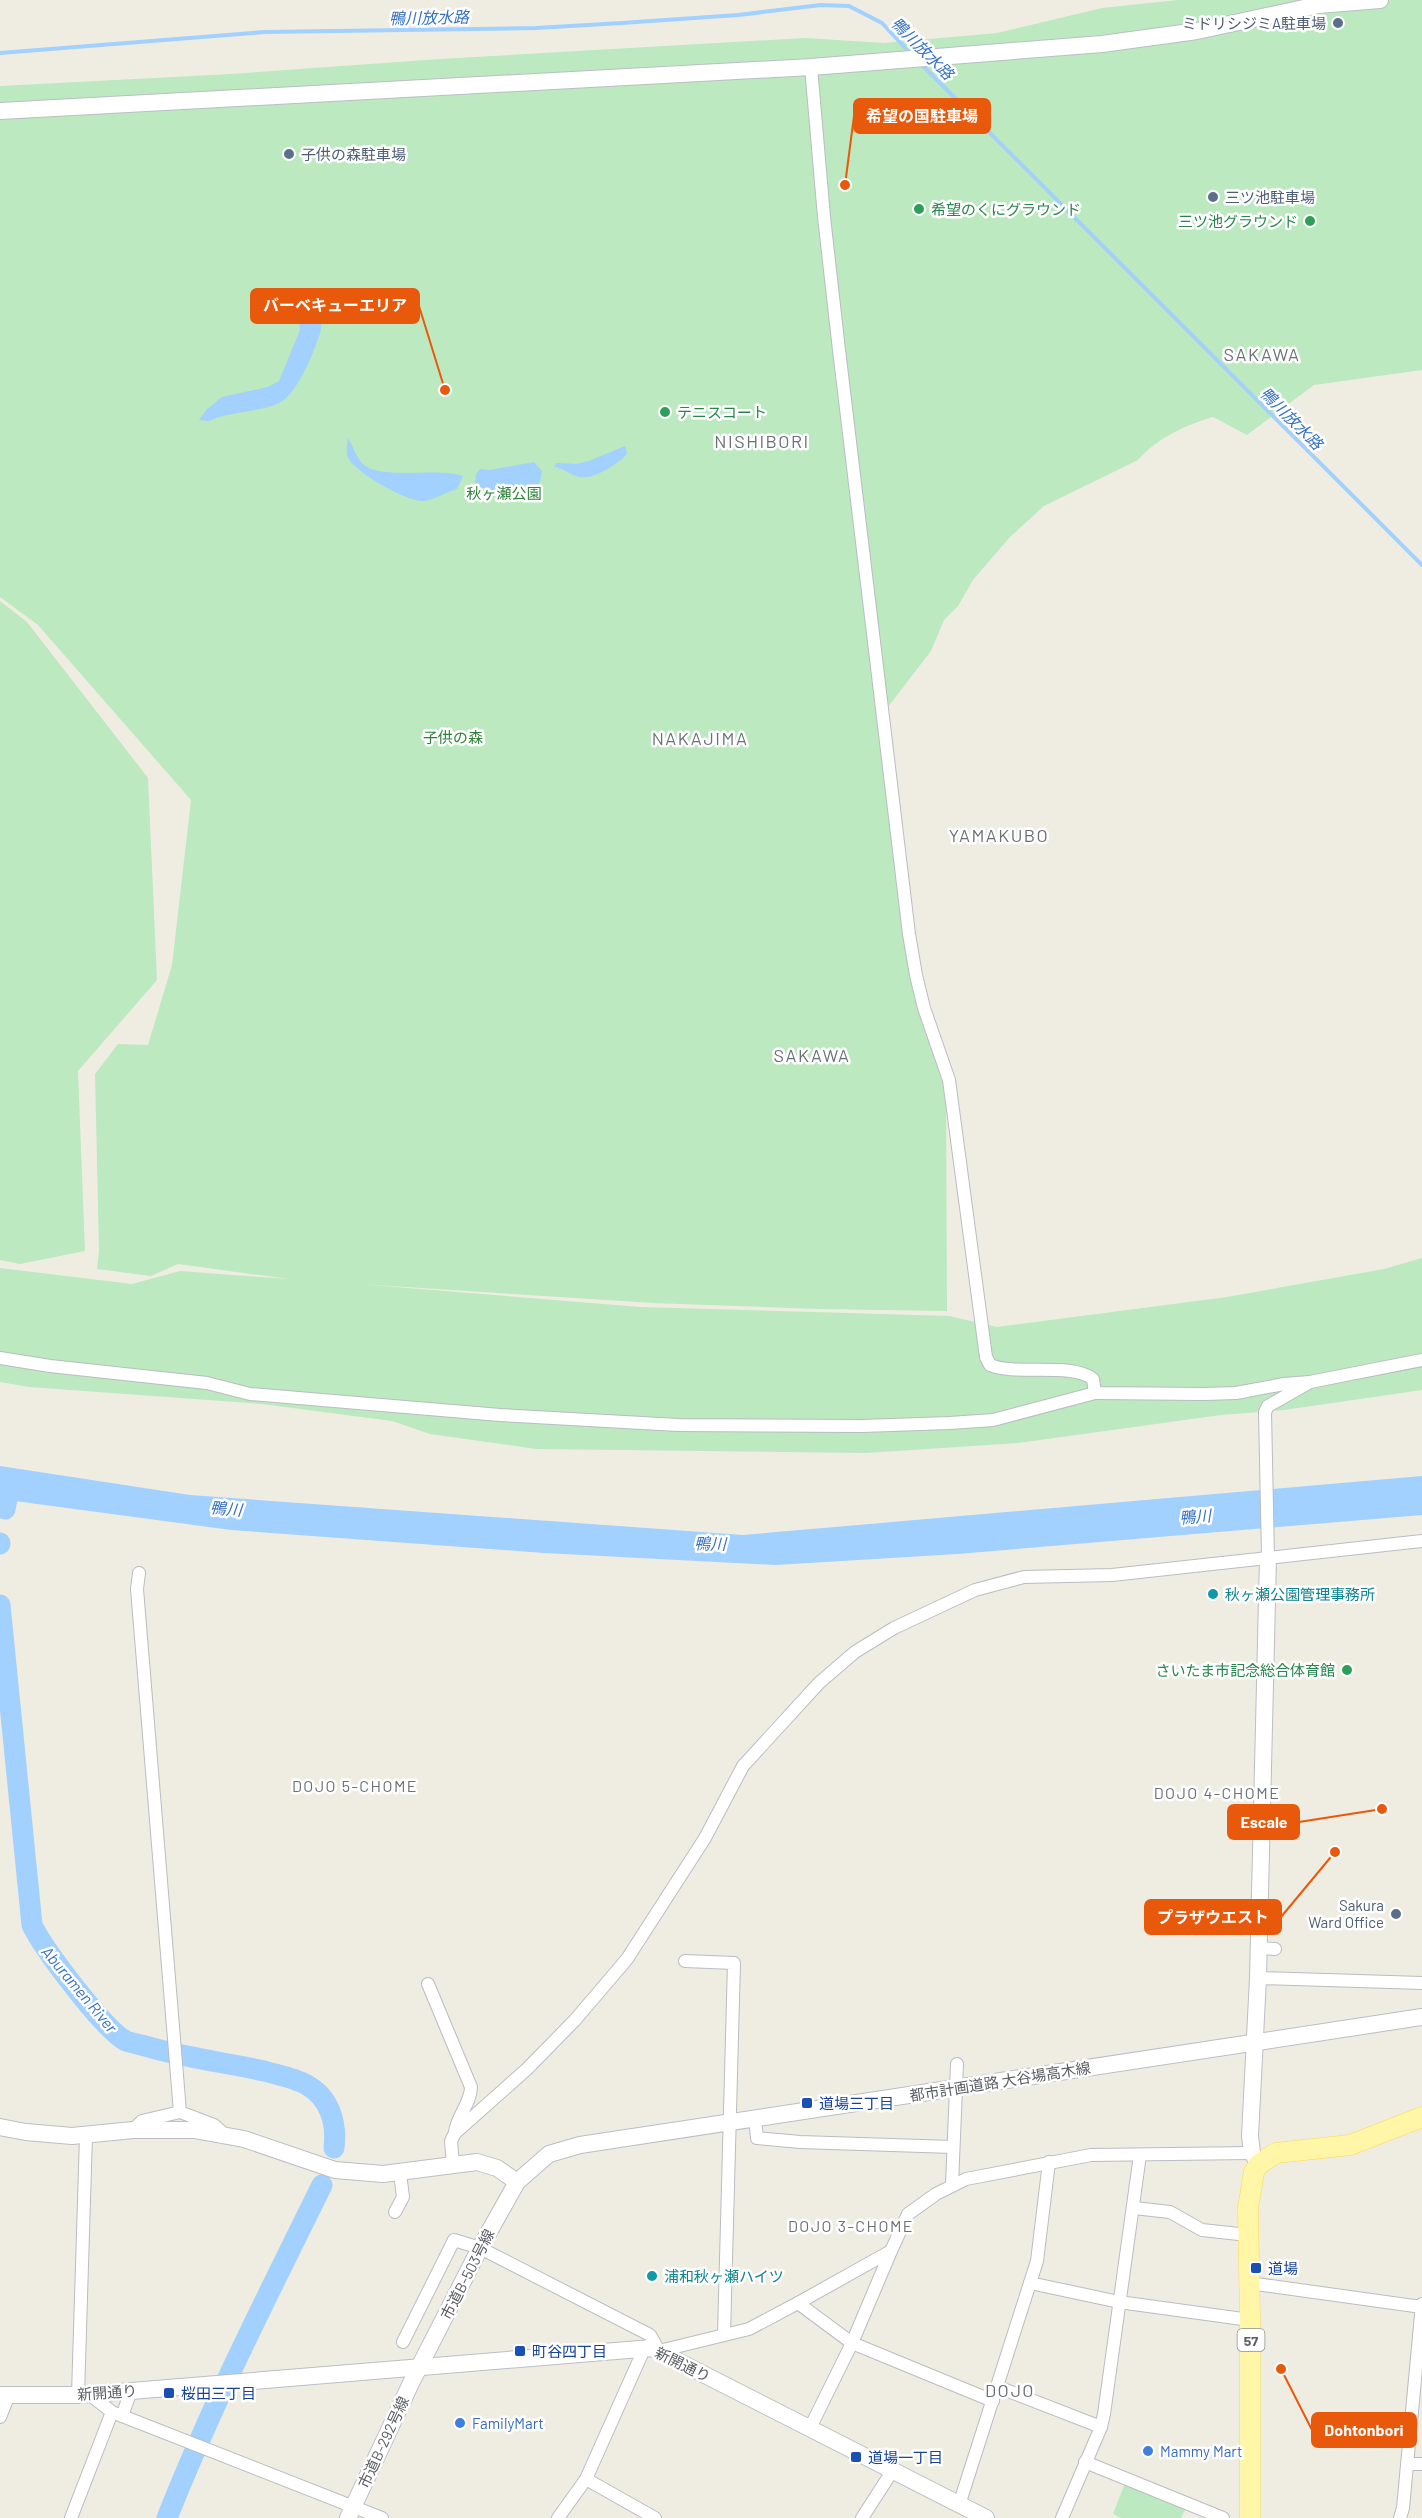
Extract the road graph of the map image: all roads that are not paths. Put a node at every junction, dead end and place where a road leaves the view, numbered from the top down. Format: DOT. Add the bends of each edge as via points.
graph roads {
  1 [pos="1380,0"];
  2 [pos="811,67"];
  3 [pos="0,111"];
  4 [pos="0,1358"];
  5 [pos="1422,1360"];
  6 [pos="1310,1382"];
  7 [pos="1095,1393"];
  8 [pos="1422,1541"];
  9 [pos="1268,1555"];
  10 [pos="139,1573"];
  11 [pos="685,1961"];
  12 [pos="1258,1978"];
  13 [pos="1422,1983"];
  14 [pos="428,1984"];
  15 [pos="1422,2017"];
  16 [pos="1254,2043"];
  17 [pos="957,2064"];
  18 [pos="956,2087"];
  19 [pos="180,2112"];
  20 [pos="1422,2117"];
  21 [pos="755,2120"];
  22 [pos="731,2124"];
  23 [pos="0,2127"];
  24 [pos="134,2130"];
  25 [pos="455,2133"];
  26 [pos="225,2135"];
  27 [pos="86,2136"];
  28 [pos="953,2146"];
  29 [pos="1140,2155"];
  30 [pos="1256,2159"];
  31 [pos="1049,2162"];
  32 [pos="453,2165"];
  33 [pos="400,2173"];
  34 [pos="517,2182"];
  35 [pos="952,2185"];
  36 [pos="1134,2208"];
  37 [pos="395,2212"];
  38 [pos="1248,2235"];
  39 [pos="480,2248"];
  40 [pos="891,2251"];
  41 [pos="1030,2283"];
  42 [pos="1250,2283"];
  43 [pos="1119,2302"];
  44 [pos="798,2303"];
  45 [pos="1422,2306"];
  46 [pos="1250,2320"];
  47 [pos="724,2334"];
  48 [pos="403,2342"];
  49 [pos="852,2343"];
  50 [pos="652,2349"];
  51 [pos="419,2367"];
  52 [pos="998,2387"];
  53 [pos="131,2391"];
  54 [pos="83,2394"];
  55 [pos="4,2395"];
  56 [pos="993,2401"];
  57 [pos="117,2414"];
  58 [pos="0,2417"];
  59 [pos="1101,2427"];
  60 [pos="810,2428"];
  61 [pos="1084,2462"];
  62 [pos="1407,2464"];
  63 [pos="1422,2464"];
  64 [pos="893,2470"];
  65 [pos="586,2480"];
  66 [pos="959,2505"];
  67 [pos="351,2512"];
  68 [pos="71,2518"];
  69 [pos="382,2518"];
  70 [pos="558,2518"];
  71 [pos="655,2518"];
  72 [pos="862,2518"];
  73 [pos="986,2518"];
  74 [pos="1062,2518"];
  75 [pos="1223,2518"];
  76 [pos="1250,2518"];
  77 [pos="1400,2518"];
  1 -- 2 [label="street" via="1318,5 1163,37"];
  2 -- 3 [label="street"];
  2 -- 7 [label="street" via="839,350 909,934 924,1008 949,1080 986,1357 997,1368 1083,1374 1093,1379"];
  4 -- 7 [label="street" via="207,1383 262,1395 678,1425 874,1426 993,1420"];
  5 -- 6 [label="street"];
  6 -- 7 [label="street" via="1204,1395"];
  6 -- 9 [label="street" via="1268,1406 1264,1423"];
  8 -- 9 [label="street"];
  9 -- 12 [label="street" via="1267,1949"];
  9 -- 25 [label="street" via="1112,1575 1024,1577 975,1590 894,1628 855,1652 819,1683 743,1766 705,1838 627,1959 527,2069"];
  10 -- 19 [label="street" via="137,1589"];
  11 -- 22 [label="street" via="734,1963"];
  12 -- 13 [label="street"];
  12 -- 16 [label="street"];
  14 -- 25 [label="street" via="471,2087"];
  15 -- 16 [label="street, 都市計画道路 大谷場高木線"];
  16 -- 18 [label="street, 都市計画道路 大谷場高木線"];
  16 -- 30 [label="street" via="1250,2136"];
  17 -- 18 [label="street"];
  18 -- 21 [label="street, 都市計画道路 大谷場高木線"];
  18 -- 28 [label="street"];
  19 -- 24 [label="street" via="142,2121"];
  19 -- 26 [label="street" via="214,2125"];
  20 -- 30 [label="main road" via="1350,2145"];
  21 -- 22 [label="street, 都市計画道路 大谷場高木線"];
  21 -- 28 [label="street" via="757,2138"];
  22 -- 34 [label="street, 都市計画道路 大谷場高木線" via="564,2149 549,2154"];
  22 -- 47 [label="street"];
  23 -- 27 [label="street" via="54,2136"];
  24 -- 26 [label="street" via="194,2130"];
  24 -- 27 [label="street"];
  25 -- 32 [label="street" via="451,2141"];
  26 -- 33 [label="street" via="335,2170"];
  27 -- 54 [label="street"];
  28 -- 35 [label="street"];
  29 -- 30 [label="street"];
  29 -- 31 [label="street" via="1091,2155"];
  29 -- 36 [label="street"];
  30 -- 38 [label="main road, 57" via="1250,2182"];
  31 -- 35 [label="street"];
  31 -- 41 [label="street" via="1037,2261"];
  32 -- 33 [label="street"];
  32 -- 34 [label="street" via="486,2163"];
  33 -- 37 [label="street" via="402,2197"];
  34 -- 39 [label="street, 市道B-503号線"];
  35 -- 40 [label="street" via="908,2214"];
  36 -- 38 [label="street" via="1170,2212 1202,2230"];
  36 -- 43 [label="street"];
  38 -- 42 [label="main road, 57"];
  39 -- 48 [label="street" via="454,2240"];
  39 -- 50 [label="street" via="650,2335"];
  39 -- 51 [label="street, 市道B-503号線"];
  40 -- 44 [label="street"];
  40 -- 49 [label="street"];
  41 -- 43 [label="street"];
  41 -- 52 [label="street"];
  42 -- 45 [label="street"];
  42 -- 46 [label="main road, 57"];
  43 -- 46 [label="street"];
  43 -- 59 [label="street"];
  44 -- 47 [label="street" via="749,2329"];
  44 -- 49 [label="street"];
  45 -- 62 [label="street"];
  46 -- 76 [label="main road, 57"];
  47 -- 50 [label="street"];
  49 -- 56 [label="street"];
  49 -- 60 [label="street"];
  50 -- 51 [label="street, 新開通り"];
  50 -- 60 [label="street, 新開通り"];
  50 -- 65 [label="street"];
  51 -- 53 [label="street, 新開通り"];
  51 -- 67 [label="street, 市道B-292号線"];
  52 -- 56 [label="street"];
  52 -- 59 [label="street"];
  53 -- 54 [label="street, 新開通り"];
  53 -- 57 [label="street"];
  54 -- 55 [label="street, 新開通り"];
  54 -- 57 [label="street"];
  55 -- 58 [label="street"];
  56 -- 66 [label="street"];
  57 -- 67 [label="street"];
  57 -- 68 [label="street"];
  59 -- 61 [label="street"];
  60 -- 64 [label="street, 新開通り"];
  61 -- 74 [label="street"];
  61 -- 75 [label="street"];
  62 -- 63 [label="street"];
  62 -- 77 [label="street"];
  64 -- 66 [label="street, 新開通り"];
  64 -- 72 [label="street"];
  65 -- 70 [label="street"];
  65 -- 71 [label="street"];
  66 -- 73 [label="street, 新開通り"];
  67 -- 69 [label="street"];
}
